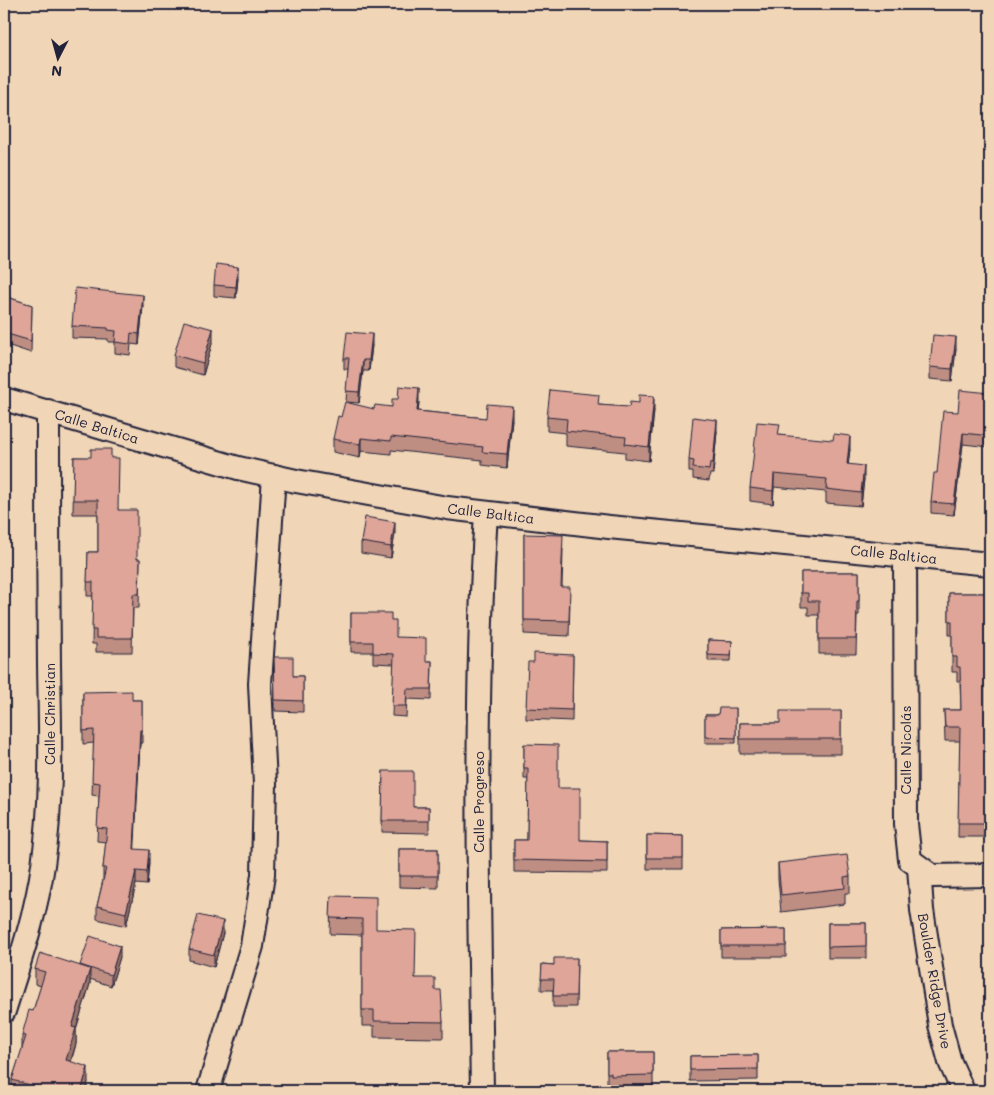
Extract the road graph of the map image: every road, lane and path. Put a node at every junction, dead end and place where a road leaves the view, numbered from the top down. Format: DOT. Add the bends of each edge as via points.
graph roads {
  1 [pos="4,399"];
  2 [pos="48,411"];
  3 [pos="274,476"];
  4 [pos="486,513"];
  5 [pos="906,555"];
  6 [pos="990,564"];
  7 [pos="920,867"];
  8 [pos="990,875"];
  9 [pos="4,1011"];
  10 [pos="208,1091"];
  11 [pos="482,1091"];
  12 [pos="963,1091"];
  1 -- 2 [label="street, Calle Baltica"];
  2 -- 3 [label="street, Calle Baltica"];
  2 -- 9 [label="street, Calle Christian" via="50,732 47,834 36,900"];
  3 -- 4 [label="street, Calle Baltica"];
  3 -- 10 [label="street" via="260,684 265,784 263,875 252,946"];
  4 -- 5 [label="street, Calle Baltica"];
  4 -- 11 [label="street, Calle Progreso" via="480,602 478,831"];
  5 -- 6 [label="street, Calle Baltica"];
  5 -- 7 [label="street, Calle Nicolás" via="906,824 910,860"];
  7 -- 8 [label="street" via="932,876"];
  7 -- 12 [label="street, Boulder Ridge Drive" via="922,910 940,1025 950,1062"];
}
